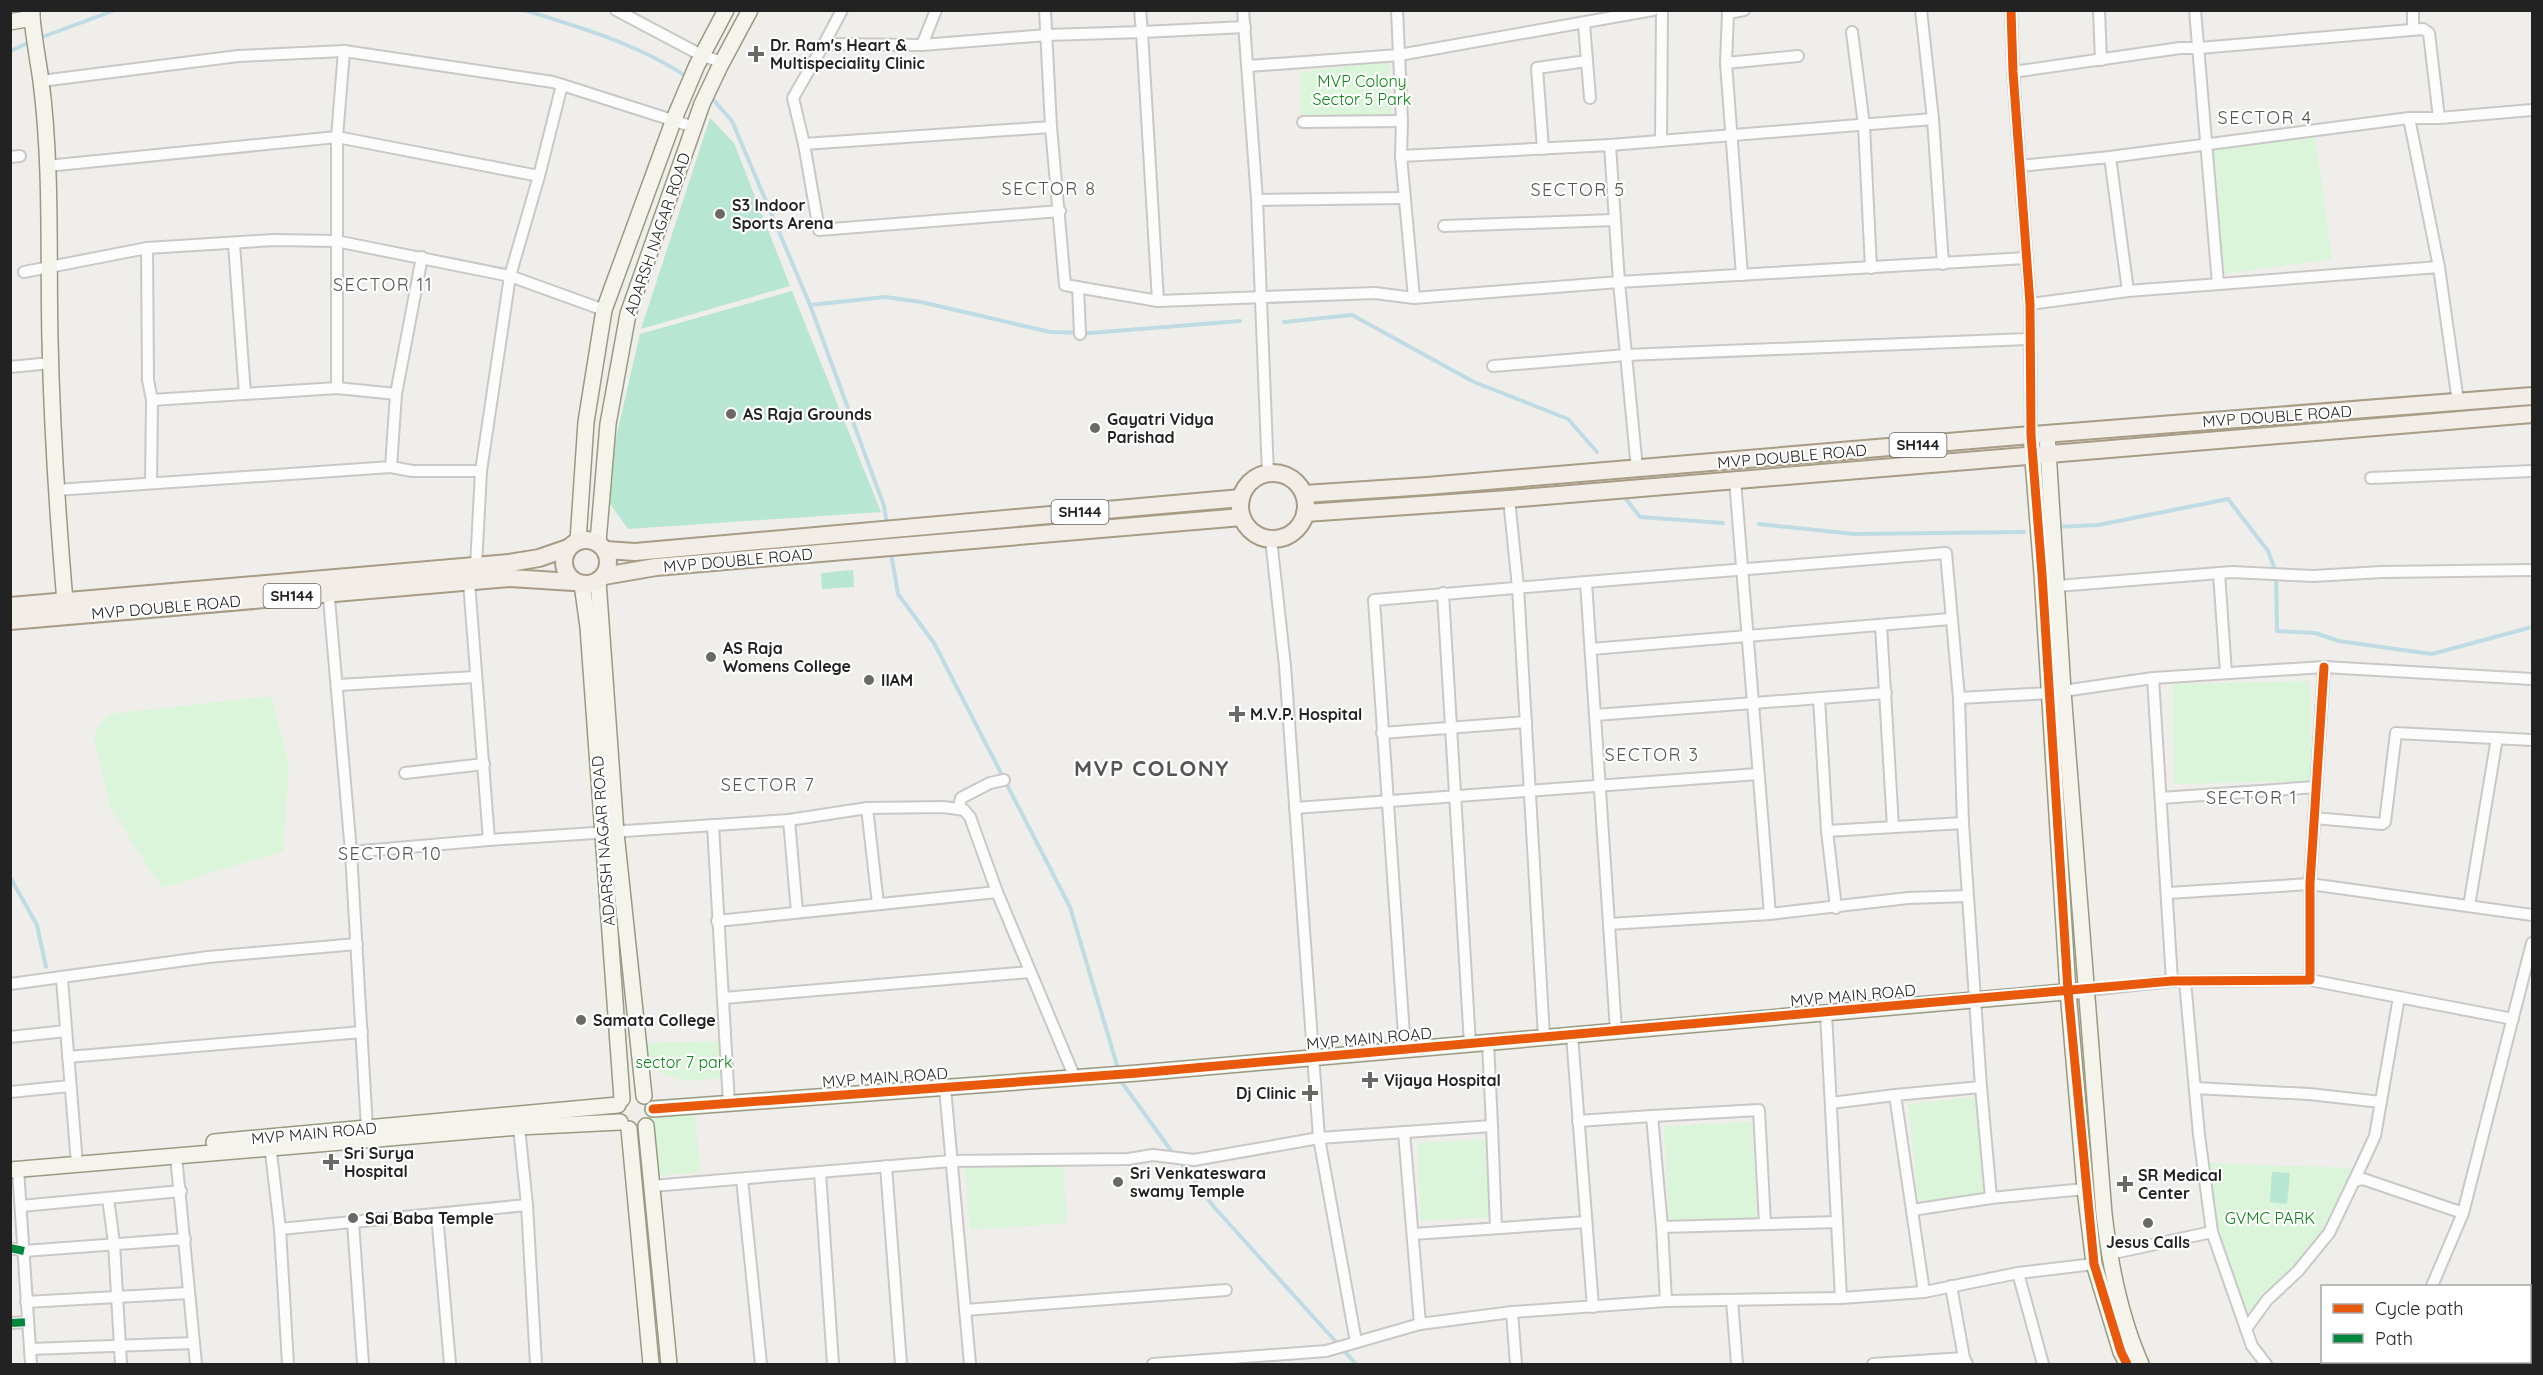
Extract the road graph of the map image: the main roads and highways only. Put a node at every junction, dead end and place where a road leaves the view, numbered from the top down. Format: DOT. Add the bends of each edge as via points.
graph roads {
  1 [pos="2532,396"];
  2 [pos="2532,414"];
  3 [pos="2289,415"];
  4 [pos="2160,425"];
  5 [pos="2291,434"];
  6 [pos="2162,445"];
  7 [pos="1509,480"];
  8 [pos="1304,494"];
  9 [pos="1241,498"];
  10 [pos="1509,500"];
  11 [pos="1170,504"];
  12 [pos="1305,513"];
  13 [pos="1242,517"];
  14 [pos="1172,523"];
  15 [pos="795,538"];
  16 [pos="573,545"];
  17 [pos="602,546"];
  18 [pos="797,556"];
  19 [pos="585,580"];
  20 [pos="328,585"];
  21 [pos="10,606"];
  22 [pos="66,608"];
  23 [pos="10,621"];
  1 -- 3 [label="main road, MVP DOUBLE ROAD / SH144"];
  2 -- 5 [label="main road, MVP DOUBLE ROAD / SH144"];
  3 -- 4 [label="main road, MVP DOUBLE ROAD / SH144"];
  3 -- 5 [label="main road"];
  4 -- 6 [label="main road"];
  4 -- 7 [label="main road, MVP DOUBLE ROAD / SH144"];
  5 -- 6 [label="main road, MVP DOUBLE ROAD / SH144"];
  6 -- 10 [label="main road, MVP DOUBLE ROAD / SH144"];
  7 -- 8 [label="main road, MVP DOUBLE ROAD / SH144"];
  7 -- 10 [label="main road"];
  8 -- 9 [label="main road" via="1289,478 1268,474 1251,482"];
  8 -- 12 [label="main road"];
  9 -- 11 [label="main road, SH144"];
  9 -- 13 [label="main road"];
  10 -- 12 [label="main road, MVP DOUBLE ROAD / SH144"];
  11 -- 14 [label="main road"];
  11 -- 15 [label="main road, MVP DOUBLE ROAD / SH144"];
  12 -- 13 [label="main road" via="1293,532 1271,539 1253,533"];
  13 -- 14 [label="main road, SH144"];
  14 -- 18 [label="main road, MVP DOUBLE ROAD / SH144"];
  15 -- 17 [label="main road, MVP DOUBLE ROAD / SH144" via="635,552"];
  15 -- 18 [label="main road"];
  16 -- 17 [label="main road, SH144"];
  16 -- 19 [label="main road" via="564,557 564,567"];
  16 -- 20 [label="main road, MVP DOUBLE ROAD / SH144" via="539,558"];
  17 -- 19 [label="main road" via="609,558 608,568"];
  18 -- 19 [label="main road, MVP DOUBLE ROAD / SH144" via="651,567"];
  19 -- 20 [label="main road, MVP DOUBLE ROAD / SH144" via="510,578"];
  20 -- 22 [label="main road, MVP DOUBLE ROAD / SH144"];
  21 -- 22 [label="main road, MVP DOUBLE ROAD / SH144"];
  22 -- 23 [label="main road, MVP DOUBLE ROAD / SH144"];
}
